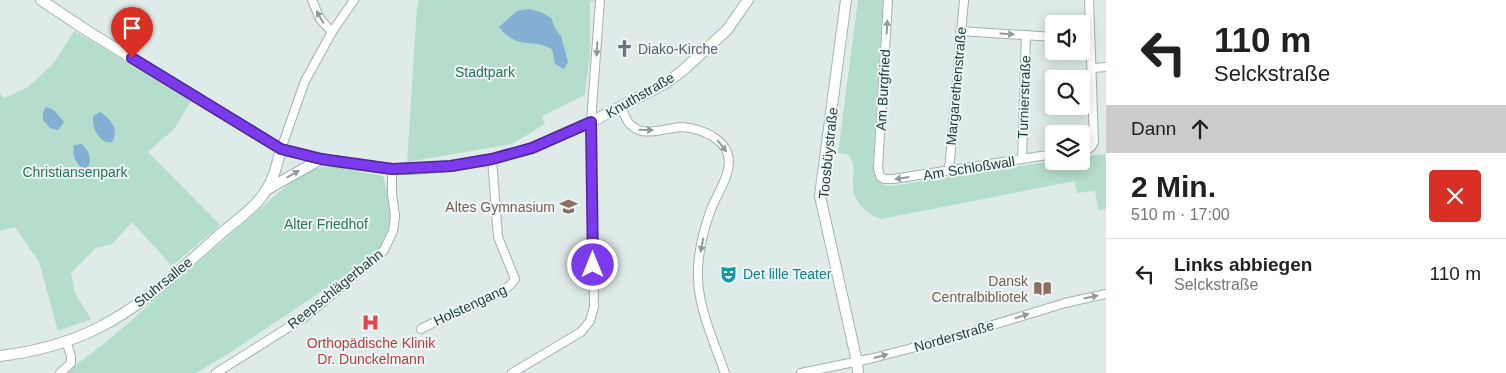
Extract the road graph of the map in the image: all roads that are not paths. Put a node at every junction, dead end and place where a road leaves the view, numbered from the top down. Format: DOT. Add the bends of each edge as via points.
graph roads {
  1 [pos="41,0"];
  2 [pos="312,0"];
  3 [pos="354,0"];
  4 [pos="600,0"];
  5 [pos="748,0"];
  6 [pos="846,0"];
  7 [pos="888,0"];
  8 [pos="964,0"];
  9 [pos="1089,0"];
  10 [pos="960,31"];
  11 [pos="332,32"];
  12 [pos="1026,35"];
  13 [pos="1045,36"];
  14 [pos="1091,40"];
  15 [pos="1106,67"];
  16 [pos="1093,68"];
  17 [pos="621,107"];
  18 [pos="591,122"];
  19 [pos="1090,148"];
  20 [pos="281,149"];
  21 [pos="1045,155"];
  22 [pos="321,159"];
  23 [pos="492,159"];
  24 [pos="1022,159"];
  25 [pos="392,169"];
  26 [pos="949,171"];
  27 [pos="884,179"];
  28 [pos="266,190"];
  29 [pos="1106,294"];
  30 [pos="422,329"];
  31 [pos="66,341"];
  32 [pos="0,356"];
  33 [pos="858,362"];
  34 [pos="60,373"];
  35 [pos="216,373"];
  36 [pos="512,373"];
  37 [pos="726,373"];
  38 [pos="801,373"];
  39 [pos="860,373"];
  1 -- 20 [label="main road, Knuthstraße"];
  11 -- 2 [label="street, one-way" via="320,19"];
  3 -- 11 [label="street"];
  4 -- 18 [label="street, one-way"];
  5 -- 17 [label="main road, Knuthstraße" via="727,30 682,71"];
  6 -- 33 [label="main road, Toosbüystraße" via="820,196"];
  27 -- 7 [label="street, Am Burgfried, one-way" via="878,168"];
  8 -- 10 [label="street, Margarethenstraße"];
  9 -- 14 [label="street"];
  10 -- 12 [label="street, one-way"];
  10 -- 26 [label="street, Margarethenstraße"];
  11 -- 20 [label="street" via="305,81"];
  12 -- 13 [label="street"];
  12 -- 24 [label="street, Turnierstraße"];
  14 -- 16 [label="street"];
  15 -- 16 [label="street"];
  16 -- 19 [label="street" via="1094,142"];
  17 -- 18 [label="main road, Knuthstraße"];
  17 -- 37 [label="street, one-way" via="627,121 639,130 694,129 722,142 727,151 727,174 710,212 698,262 700,303"];
  18 -- 23 [label="main road, Knuthstraße" via="532,148"];
  18 -- 36 [label="street" via="594,307 590,321 582,332"];
  20 -- 22 [label="main road, Knuthstraße"];
  20 -- 28 [label="main road, Stuhrsallee"];
  21 -- 24 [label="street, Am Schloßwall"];
  22 -- 25 [label="main road, Knuthstraße"];
  28 -- 22 [label="main road, one-way"];
  23 -- 25 [label="main road, Knuthstraße" via="451,166"];
  23 -- 30 [label="street, Holstengang" via="498,237 515,279 512,285 481,303"];
  24 -- 26 [label="street, Am Schloßwall"];
  25 -- 35 [label="street, Reepschlägerbahn" via="395,216 393,231 384,250 305,316"];
  26 -- 27 [label="street, Am Schloßwall, one-way"];
  28 -- 31 [label="main road, Stuhrsallee" via="245,213 138,304 98,328"];
  33 -- 29 [label="street, Norderstraße, one-way"];
  31 -- 32 [label="main road, Stuhrsallee"];
  31 -- 34 [label="street" via="71,363"];
  33 -- 38 [label="street, Norderstraße"];
  33 -- 39 [label="main road, Toosbüystraße"];
}
